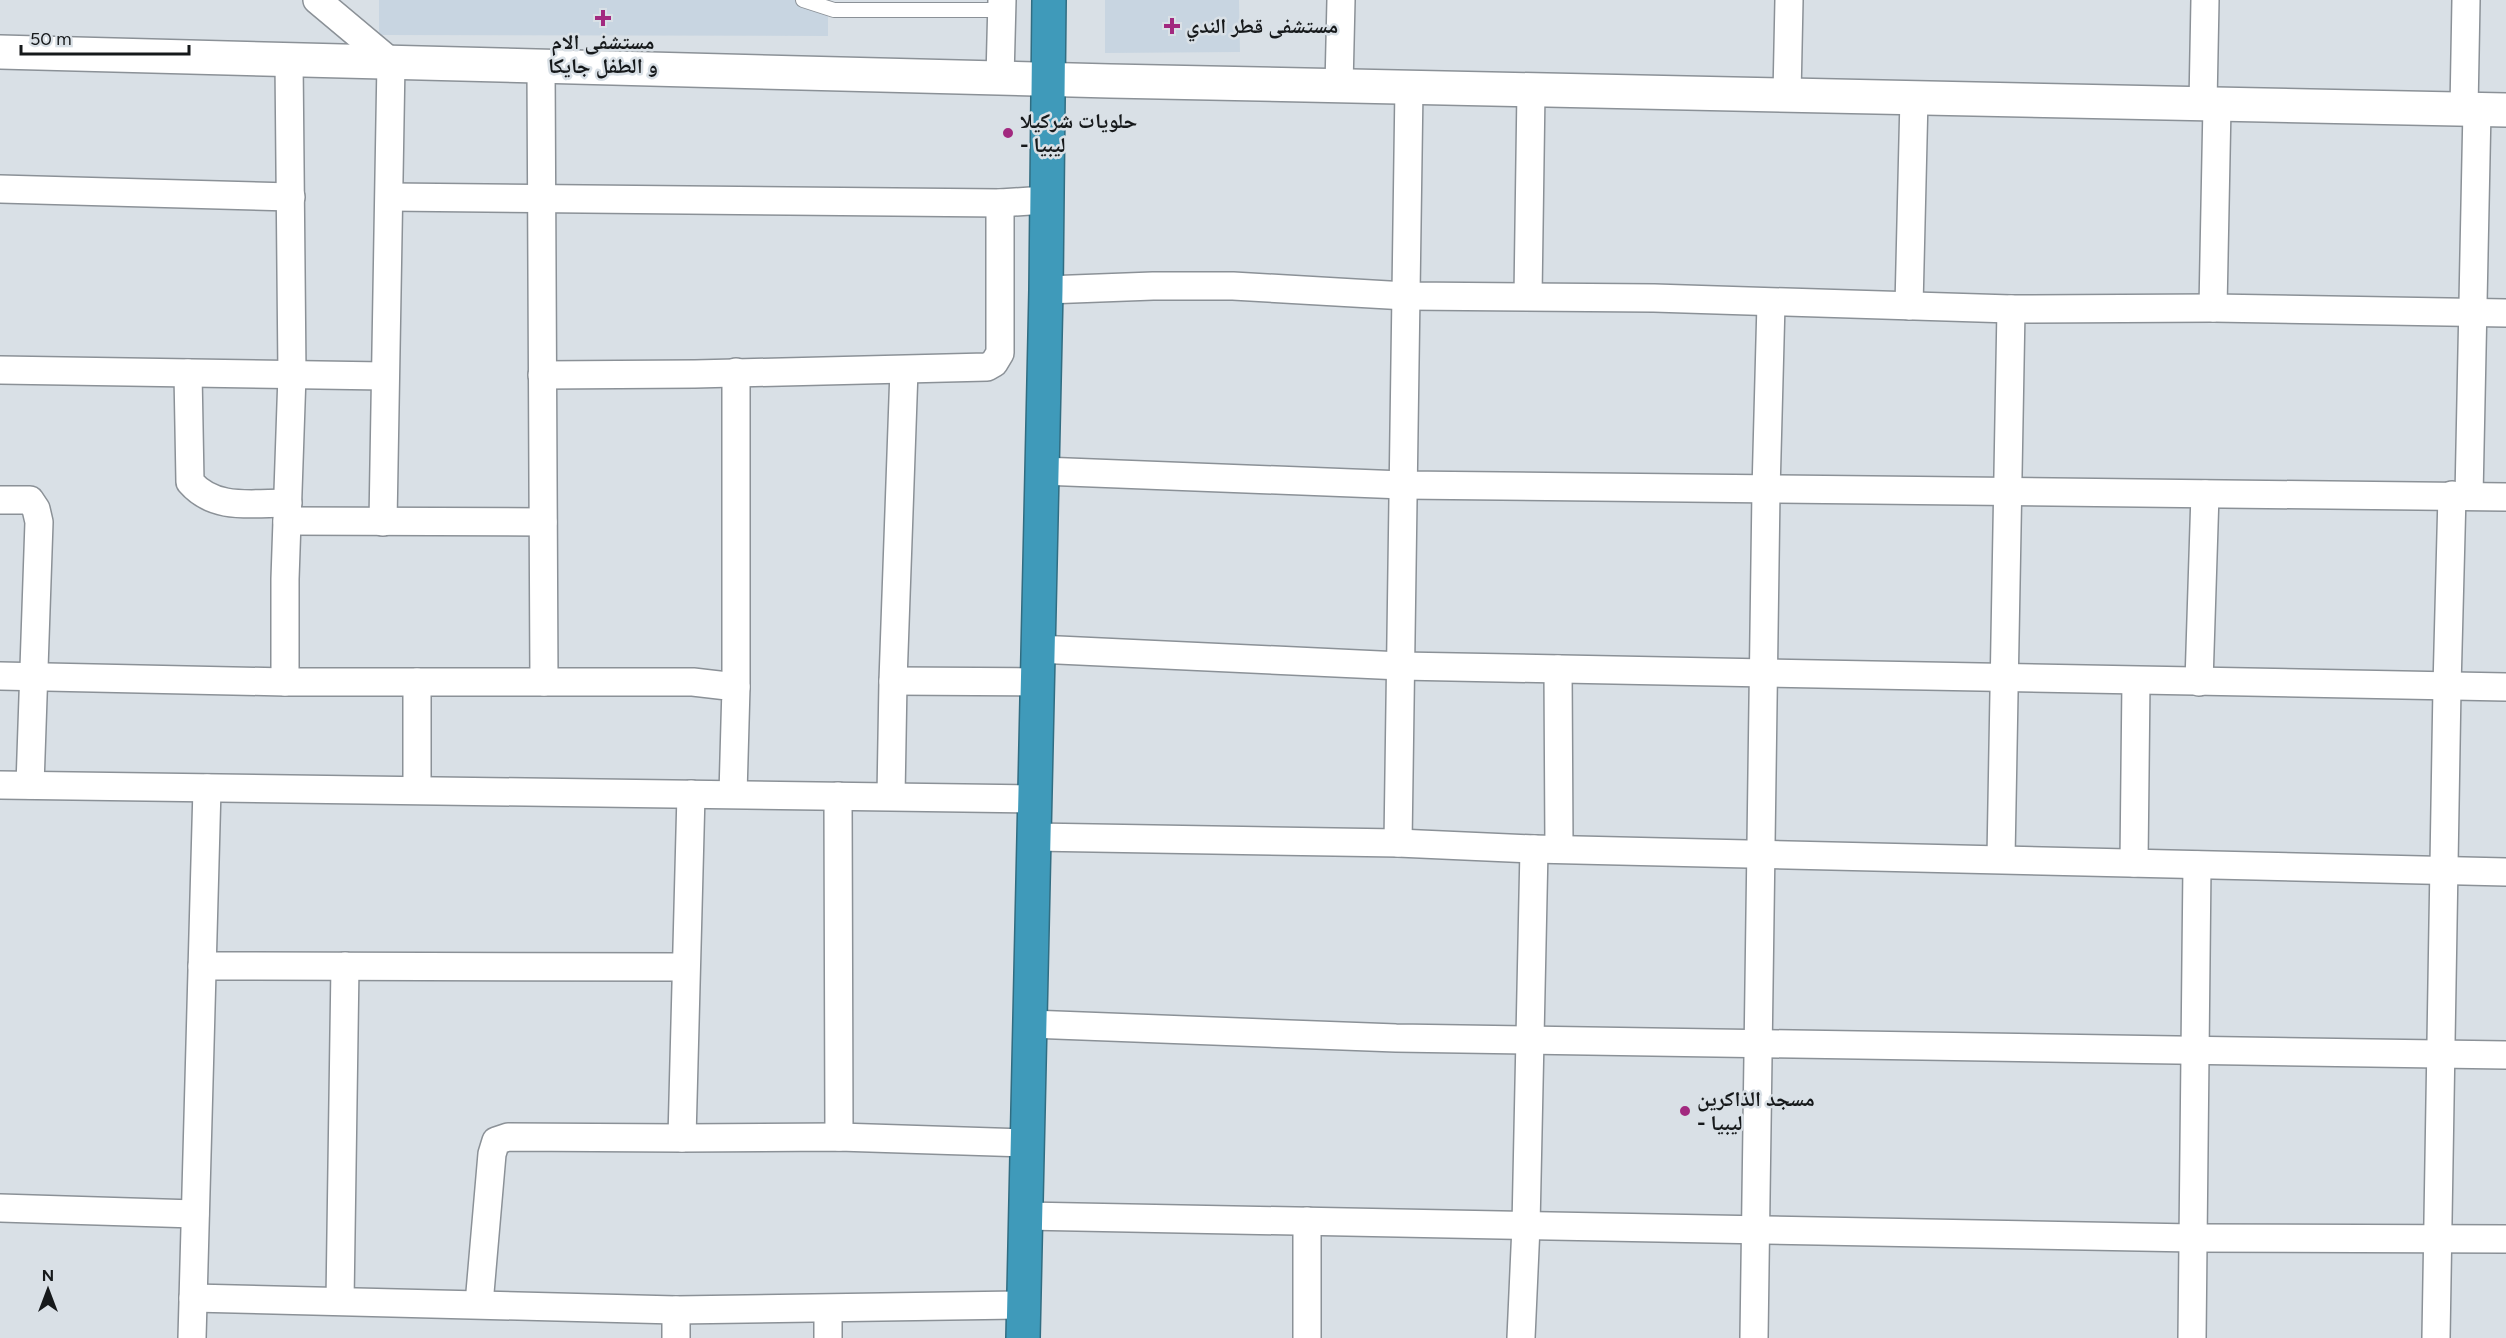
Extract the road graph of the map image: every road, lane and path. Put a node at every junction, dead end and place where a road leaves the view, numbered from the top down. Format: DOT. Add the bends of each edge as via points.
graph roads {
  1 [pos="317,0"];
  2 [pos="803,0"];
  3 [pos="1049,0"];
  4 [pos="1341,0"];
  5 [pos="1789,0"];
  6 [pos="2205,0"];
  7 [pos="2466,0"];
  8 [pos="1001,5"];
  9 [pos="0,52"];
  10 [pos="290,60"];
  11 [pos="391,62"];
  12 [pos="541,66"];
  13 [pos="999,78"];
  14 [pos="1047,78"];
  15 [pos="1339,86"];
  16 [pos="1409,87"];
  17 [pos="1531,90"];
  18 [pos="1787,95"];
  19 [pos="1914,98"];
  20 [pos="2210,104"];
  21 [pos="2482,109"];
  22 [pos="0,189"];
  23 [pos="291,197"];
  24 [pos="390,197"];
  25 [pos="542,198"];
  26 [pos="1045,200"];
  27 [pos="1000,203"];
  28 [pos="1046,290"];
  29 [pos="1406,296"];
  30 [pos="1528,296"];
  31 [pos="1771,303"];
  32 [pos="1909,306"];
  33 [pos="2213,308"];
  34 [pos="2011,309"];
  35 [pos="2473,312"];
  36 [pos="2506,313"];
  37 [pos="904,369"];
  38 [pos="0,370"];
  39 [pos="736,372"];
  40 [pos="188,373"];
  41 [pos="292,375"];
  42 [pos="542,375"];
  43 [pos="384,376"];
  44 [pos="1042,471"];
  45 [pos="1403,485"];
  46 [pos="1766,491"];
  47 [pos="2008,493"];
  48 [pos="2205,494"];
  49 [pos="2460,496"];
  50 [pos="2506,497"];
  51 [pos="0,500"];
  52 [pos="287,512"];
  53 [pos="383,522"];
  54 [pos="543,522"];
  55 [pos="1037,649"];
  56 [pos="1401,666"];
  57 [pos="1558,669"];
  58 [pos="1763,673"];
  59 [pos="0,676"];
  60 [pos="32,677"];
  61 [pos="2005,678"];
  62 [pos="893,681"];
  63 [pos="2136,681"];
  64 [pos="285,682"];
  65 [pos="417,682"];
  66 [pos="544,682"];
  67 [pos="1037,682"];
  68 [pos="2199,682"];
  69 [pos="736,687"];
  70 [pos="2447,687"];
  71 [pos="2506,687"];
  72 [pos="0,785"];
  73 [pos="30,785"];
  74 [pos="207,788"];
  75 [pos="417,790"];
  76 [pos="691,794"];
  77 [pos="734,794"];
  78 [pos="838,796"];
  79 [pos="891,796"];
  80 [pos="1036,799"];
  81 [pos="1034,837"];
  82 [pos="1398,843"];
  83 [pos="1546,848"];
  84 [pos="1761,854"];
  85 [pos="2001,858"];
  86 [pos="2134,863"];
  87 [pos="2197,865"];
  88 [pos="2444,871"];
  89 [pos="2506,872"];
  90 [pos="202,966"];
  91 [pos="345,966"];
  92 [pos="686,967"];
  93 [pos="1030,1024"];
  94 [pos="1530,1040"];
  95 [pos="1759,1044"];
  96 [pos="2195,1051"];
  97 [pos="2441,1055"];
  98 [pos="2506,1055"];
  99 [pos="838,1137"];
  100 [pos="682,1138"];
  101 [pos="1028,1143"];
  102 [pos="0,1208"];
  103 [pos="195,1214"];
  104 [pos="1025,1216"];
  105 [pos="1307,1221"];
  106 [pos="1526,1226"];
  107 [pos="1756,1230"];
  108 [pos="2193,1238"];
  109 [pos="2438,1238"];
  110 [pos="2506,1239"];
  111 [pos="193,1298"];
  112 [pos="340,1301"];
  113 [pos="479,1304"];
  114 [pos="1023,1305"];
  115 [pos="828,1309"];
  116 [pos="676,1310"];
  117 [pos="192,1338"];
  118 [pos="676,1338"];
  119 [pos="828,1338"];
  120 [pos="1023,1338"];
  121 [pos="1307,1338"];
  122 [pos="1521,1338"];
  123 [pos="1755,1338"];
  124 [pos="2192,1338"];
  125 [pos="2436,1338"];
  1 -- 11 [label="street"];
  2 -- 8 [label="lane" via="834,10"];
  3 -- 14 [label="highway"];
  4 -- 15 [label="street"];
  5 -- 18 [label="street"];
  6 -- 20 [label="street"];
  7 -- 21 [label="street"];
  8 -- 13 [label="street"];
  9 -- 10 [label="street"];
  10 -- 11 [label="street"];
  10 -- 23 [label="street"];
  11 -- 12 [label="street"];
  11 -- 24 [label="street"];
  12 -- 13 [label="street"];
  12 -- 25 [label="street"];
  13 -- 14 [label="street"];
  14 -- 15 [label="street"];
  14 -- 26 [label="highway"];
  15 -- 16 [label="street"];
  16 -- 17 [label="street"];
  16 -- 29 [label="street"];
  17 -- 18 [label="street"];
  17 -- 30 [label="street"];
  18 -- 19 [label="street"];
  19 -- 20 [label="street"];
  19 -- 32 [label="street"];
  20 -- 21 [label="street"];
  20 -- 33 [label="street"];
  21 -- 35 [label="street"];
  22 -- 23 [label="street"];
  23 -- 41 [label="street"];
  24 -- 25 [label="street"];
  24 -- 43 [label="street"];
  25 -- 27 [label="street"];
  25 -- 42 [label="street"];
  26 -- 27 [label="street"];
  26 -- 28 [label="highway"];
  27 -- 37 [label="street" via="1000,353 987,367"];
  28 -- 29 [label="street" via="1233,286"];
  28 -- 44 [label="highway"];
  29 -- 30 [label="street"];
  29 -- 45 [label="street"];
  30 -- 31 [label="street"];
  31 -- 32 [label="street"];
  31 -- 46 [label="street"];
  32 -- 34 [label="street"];
  33 -- 34 [label="street"];
  33 -- 35 [label="street"];
  34 -- 47 [label="street"];
  35 -- 36 [label="street"];
  35 -- 49 [label="street"];
  37 -- 39 [label="street"];
  37 -- 62 [label="street"];
  38 -- 40 [label="street"];
  39 -- 42 [label="street"];
  39 -- 69 [label="street"];
  40 -- 41 [label="street"];
  40 -- 52 [label="street" via="189,482 200,495 218,502"];
  41 -- 43 [label="street"];
  41 -- 52 [label="street"];
  42 -- 54 [label="street"];
  43 -- 53 [label="street"];
  44 -- 45 [label="street"];
  44 -- 55 [label="highway"];
  45 -- 46 [label="street"];
  45 -- 56 [label="street"];
  46 -- 47 [label="street"];
  46 -- 58 [label="street"];
  47 -- 48 [label="street"];
  47 -- 61 [label="street"];
  48 -- 49 [label="street"];
  48 -- 68 [label="street"];
  49 -- 50 [label="street"];
  49 -- 70 [label="street"];
  51 -- 60 [label="street" via="30,500 39,522"];
  52 -- 53 [label="street"];
  52 -- 64 [label="street"];
  53 -- 54 [label="street"];
  54 -- 66 [label="street"];
  55 -- 56 [label="street"];
  55 -- 67 [label="highway"];
  56 -- 57 [label="street"];
  56 -- 82 [label="street"];
  57 -- 58 [label="street"];
  57 -- 83 [label="street"];
  58 -- 61 [label="street"];
  58 -- 84 [label="street"];
  59 -- 60 [label="street"];
  60 -- 64 [label="street"];
  60 -- 73 [label="street"];
  61 -- 63 [label="street"];
  61 -- 85 [label="street"];
  62 -- 67 [label="street"];
  62 -- 79 [label="street"];
  63 -- 68 [label="street"];
  63 -- 86 [label="street"];
  64 -- 65 [label="street"];
  65 -- 66 [label="street"];
  65 -- 75 [label="street"];
  66 -- 69 [label="street" via="693,682"];
  67 -- 80 [label="highway"];
  68 -- 70 [label="street"];
  69 -- 77 [label="street"];
  70 -- 71 [label="street"];
  70 -- 88 [label="street"];
  72 -- 73 [label="street"];
  73 -- 74 [label="street"];
  74 -- 75 [label="street"];
  74 -- 90 [label="street"];
  75 -- 76 [label="street"];
  76 -- 77 [label="street"];
  76 -- 92 [label="street"];
  77 -- 78 [label="street"];
  78 -- 79 [label="street"];
  78 -- 99 [label="street"];
  79 -- 80 [label="street"];
  80 -- 81 [label="highway"];
  81 -- 82 [label="street"];
  81 -- 93 [label="highway"];
  82 -- 83 [label="street"];
  83 -- 84 [label="street"];
  83 -- 94 [label="street"];
  84 -- 85 [label="street"];
  84 -- 95 [label="street"];
  85 -- 86 [label="street"];
  86 -- 87 [label="street"];
  87 -- 88 [label="street"];
  87 -- 96 [label="street"];
  88 -- 89 [label="street"];
  88 -- 97 [label="street"];
  90 -- 91 [label="street"];
  90 -- 103 [label="street"];
  91 -- 92 [label="street"];
  91 -- 112 [label="street"];
  92 -- 100 [label="street"];
  93 -- 94 [label="street"];
  93 -- 101 [label="highway"];
  94 -- 95 [label="street"];
  94 -- 106 [label="street"];
  95 -- 96 [label="street"];
  95 -- 107 [label="street"];
  96 -- 97 [label="street"];
  96 -- 108 [label="street"];
  97 -- 98 [label="street"];
  97 -- 109 [label="street"];
  99 -- 100 [label="street"];
  99 -- 101 [label="street"];
  100 -- 113 [label="street" via="507,1137 496,1142"];
  101 -- 104 [label="highway"];
  102 -- 103 [label="street"];
  103 -- 111 [label="street"];
  104 -- 105 [label="street"];
  104 -- 114 [label="highway"];
  105 -- 106 [label="street"];
  105 -- 121 [label="street"];
  106 -- 107 [label="street"];
  106 -- 122 [label="street"];
  107 -- 108 [label="street"];
  107 -- 123 [label="street"];
  108 -- 109 [label="street"];
  108 -- 124 [label="street"];
  109 -- 110 [label="street"];
  109 -- 125 [label="street"];
  111 -- 112 [label="street"];
  111 -- 117 [label="street"];
  112 -- 113 [label="street"];
  113 -- 116 [label="street"];
  114 -- 115 [label="street"];
  114 -- 120 [label="highway"];
  115 -- 116 [label="street"];
  115 -- 119 [label="street"];
  116 -- 118 [label="street"];
}
